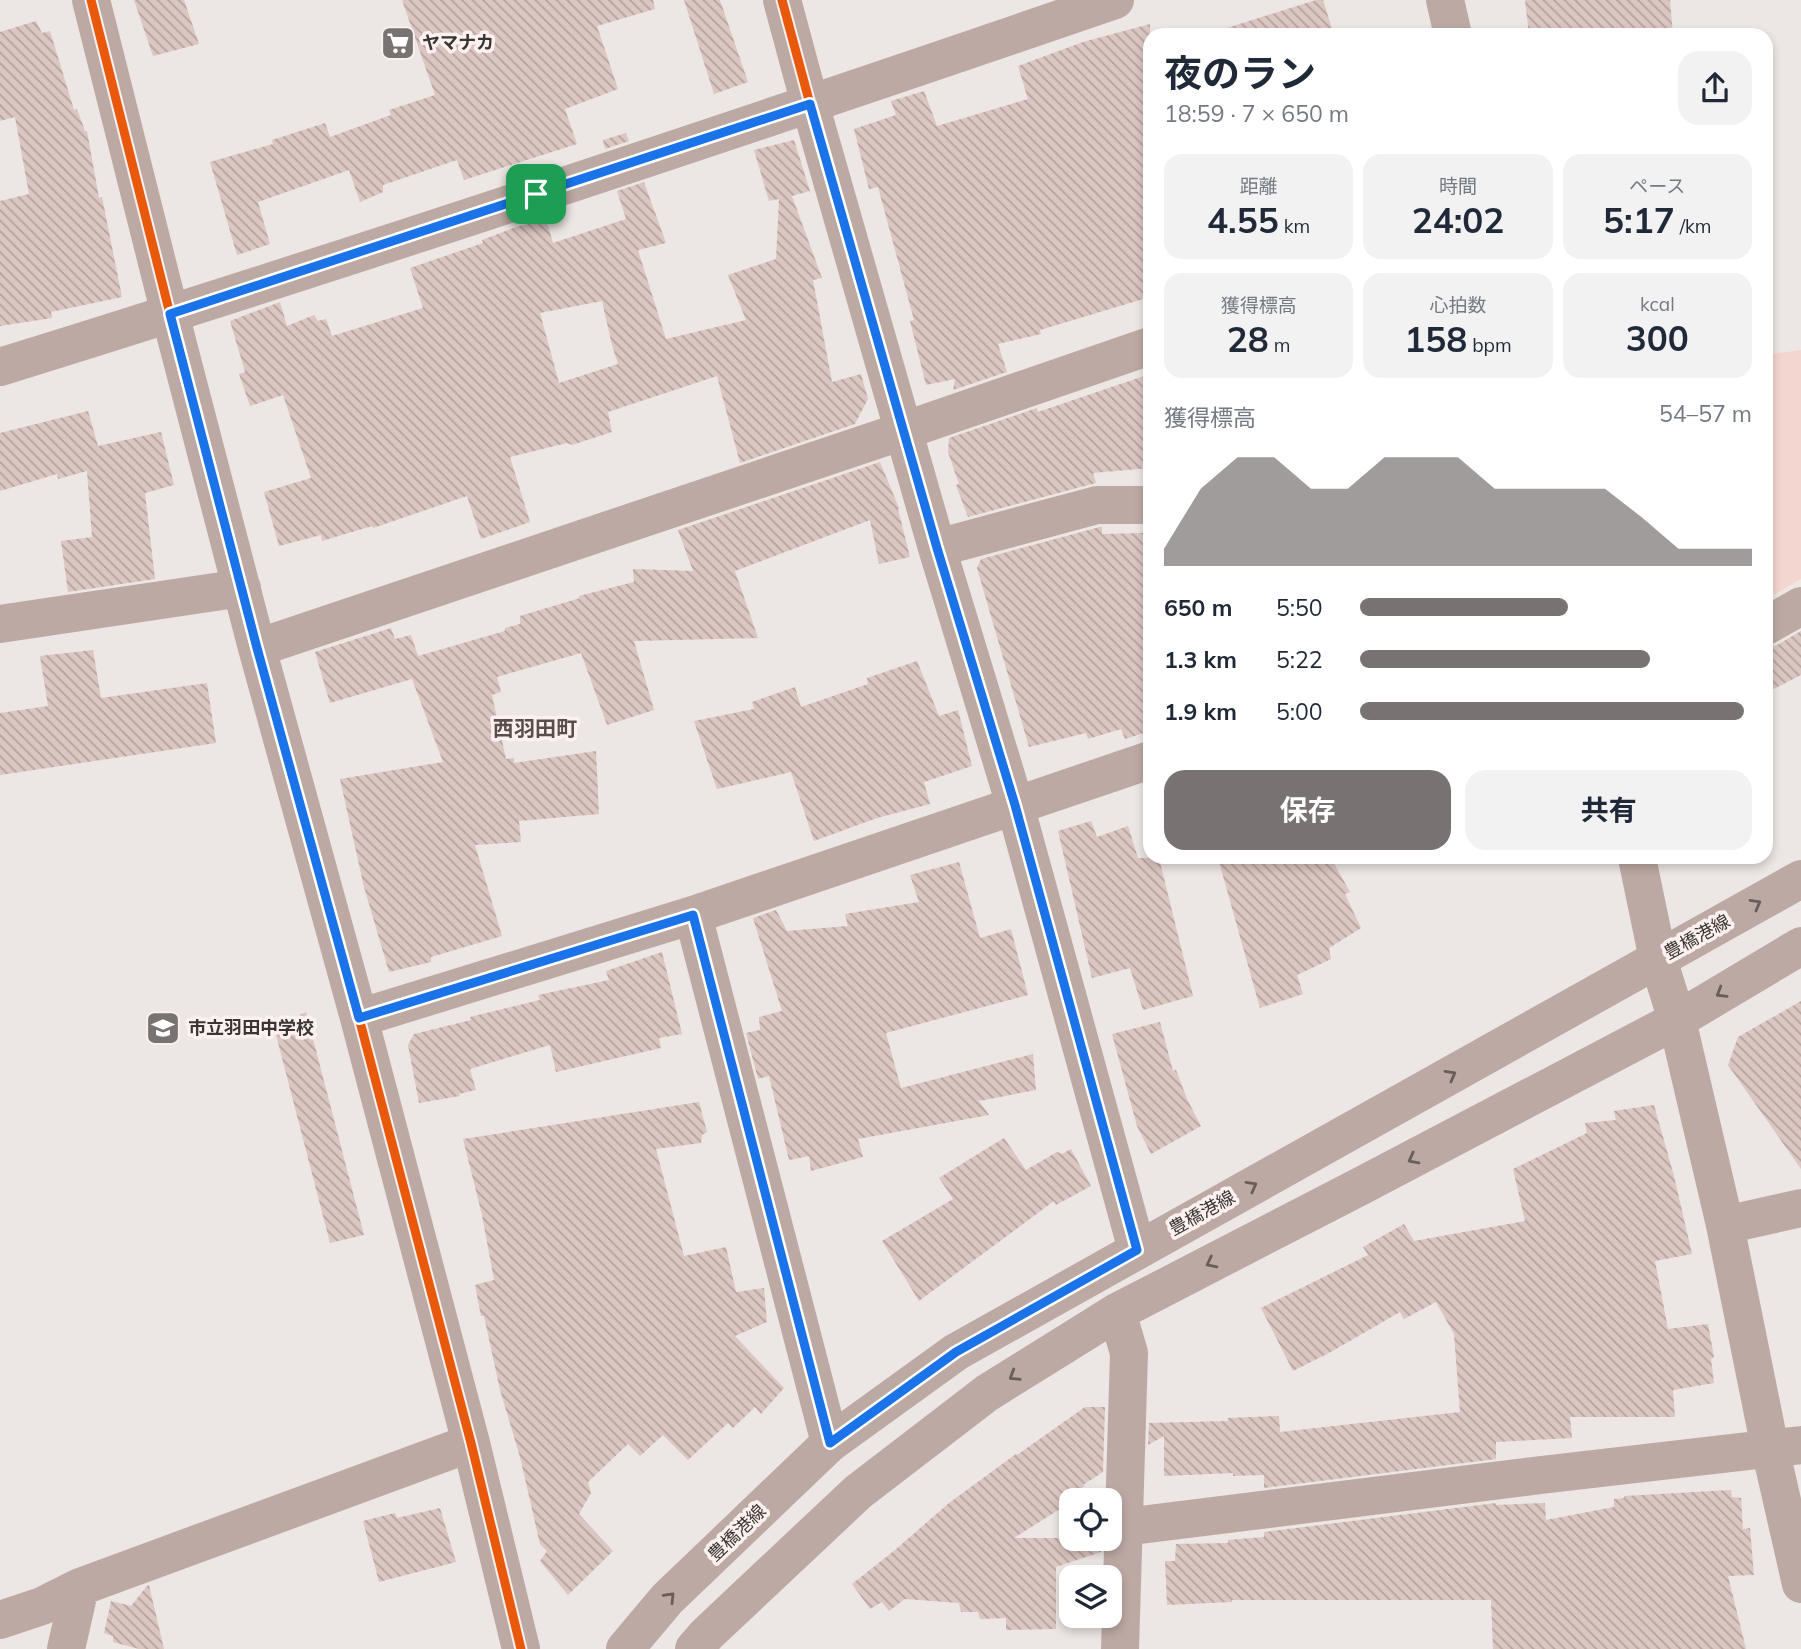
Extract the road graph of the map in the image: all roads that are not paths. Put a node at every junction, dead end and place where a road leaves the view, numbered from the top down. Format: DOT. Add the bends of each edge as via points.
graph roads {
  1 [pos="91,0"];
  2 [pos="782,0"];
  3 [pos="1115,0"];
  4 [pos="1444,0"];
  5 [pos="1451,28"];
  6 [pos="810,104"];
  7 [pos="170,314"];
  8 [pos="1143,348"];
  9 [pos="0,367"];
  10 [pos="903,431"];
  11 [pos="1143,505"];
  12 [pos="937,548"];
  13 [pos="242,588"];
  14 [pos="1801,606"];
  15 [pos="1773,622"];
  16 [pos="0,624"];
  17 [pos="257,648"];
  18 [pos="1143,762"];
  19 [pos="1015,805"];
  20 [pos="1638,864"];
  21 [pos="1801,879"];
  22 [pos="693,915"];
  23 [pos="1801,946"];
  24 [pos="1658,959"];
  25 [pos="359,1018"];
  26 [pos="1677,1020"];
  27 [pos="1801,1208"];
  28 [pos="1725,1225"];
  29 [pos="1137,1250"];
  30 [pos="1117,1312"];
  31 [pos="471,1443"];
  32 [pos="830,1443"];
  33 [pos="1785,1446"];
  34 [pos="1124,1527"];
  35 [pos="1801,1584"];
  36 [pos="80,1587"];
  37 [pos="0,1620"];
  38 [pos="66,1649"];
  39 [pos="521,1649"];
  40 [pos="625,1649"];
  41 [pos="694,1649"];
  42 [pos="1120,1649"];
  1 -- 7 [label="street"];
  2 -- 6 [label="street"];
  3 -- 6 [label="street"];
  4 -- 5 [label="street"];
  6 -- 7 [label="street"];
  6 -- 10 [label="street"];
  7 -- 9 [label="street"];
  7 -- 13 [label="street"];
  8 -- 10 [label="street"];
  10 -- 12 [label="street"];
  10 -- 17 [label="street"];
  11 -- 12 [label="street" via="1097,505"];
  12 -- 19 [label="street"];
  13 -- 16 [label="street"];
  13 -- 17 [label="street"];
  14 -- 15 [label="street"];
  17 -- 25 [label="street"];
  18 -- 19 [label="street"];
  19 -- 22 [label="street"];
  19 -- 29 [label="street"];
  20 -- 24 [label="street"];
  24 -- 21 [label="main road, 豊橋港線, one-way"];
  22 -- 25 [label="street"];
  22 -- 32 [label="street"];
  23 -- 26 [label="main road, one-way"];
  24 -- 26 [label="street"];
  29 -- 24 [label="main road, 豊橋港線, one-way"];
  25 -- 31 [label="street"];
  26 -- 28 [label="street"];
  26 -- 30 [label="main road, one-way"];
  27 -- 28 [label="street"];
  28 -- 33 [label="street"];
  29 -- 32 [label="main road, 豊橋港線" via="956,1352"];
  30 -- 34 [label="street" via="1129,1353"];
  30 -- 41 [label="main road, one-way" via="987,1393 858,1492"];
  31 -- 36 [label="street"];
  31 -- 39 [label="street"];
  40 -- 32 [label="main road, 豊橋港線, one-way" via="667,1599"];
  33 -- 34 [label="street"];
  33 -- 35 [label="street"];
  34 -- 42 [label="street"];
  36 -- 37 [label="street"];
  36 -- 38 [label="street"];
}
